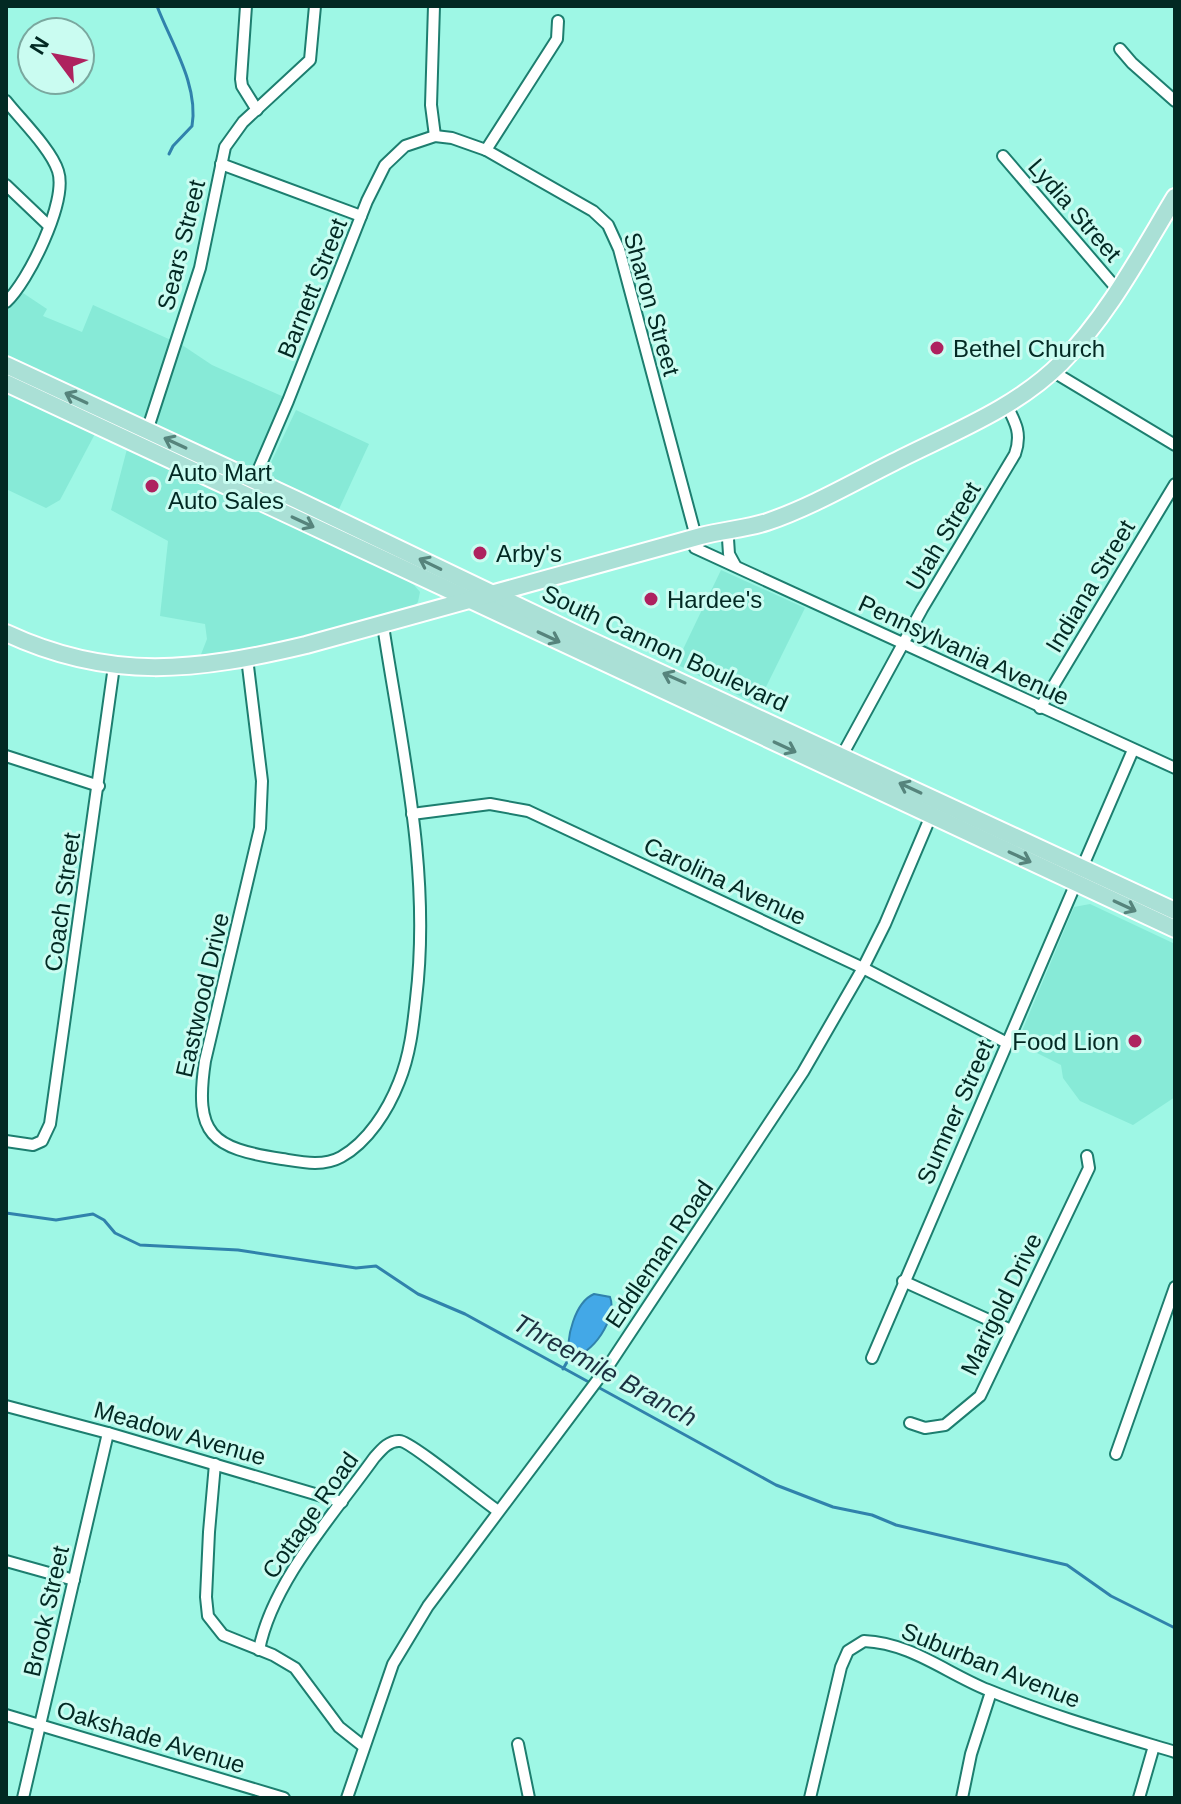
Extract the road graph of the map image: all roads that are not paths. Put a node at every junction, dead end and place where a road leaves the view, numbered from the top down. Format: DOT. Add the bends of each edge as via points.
graph roads {
  1 [pos="246,6"];
  2 [pos="315,6"];
  3 [pos="434,6"];
  4 [pos="558,21"];
  5 [pos="1120,49"];
  6 [pos="6,101"];
  7 [pos="1175,101"];
  8 [pos="257,110"];
  9 [pos="435,136"];
  10 [pos="486,150"];
  11 [pos="1003,156"];
  12 [pos="221,164"];
  13 [pos="6,185"];
  14 [pos="1175,197"];
  15 [pos="361,216"];
  16 [pos="49,226"];
  17 [pos="1117,289"];
  18 [pos="6,302"];
  19 [pos="6,365"];
  20 [pos="1052,371"];
  21 [pos="6,383"];
  22 [pos="1006,404"];
  23 [pos="147,431"];
  24 [pos="1175,445"];
  25 [pos="193,471"];
  26 [pos="254,480"];
  27 [pos="1175,484"];
  28 [pos="744,529"];
  29 [pos="728,539"];
  30 [pos="695,543"];
  31 [pos="737,566"];
  32 [pos="413,574"];
  33 [pos="484,599"];
  34 [pos="416,614"];
  35 [pos="384,632"];
  36 [pos="6,633"];
  37 [pos="6,645"];
  38 [pos="903,645"];
  39 [pos="248,662"];
  40 [pos="114,671"];
  41 [pos="1040,708"];
  42 [pos="1133,750"];
  43 [pos="6,756"];
  44 [pos="838,763"];
  45 [pos="1175,768"];
  46 [pos="99,786"];
  47 [pos="934,808"];
  48 [pos="412,814"];
  49 [pos="1079,876"];
  50 [pos="1175,911"];
  51 [pos="1175,929"];
  52 [pos="863,968"];
  53 [pos="1007,1043"];
  54 [pos="6,1141"];
  55 [pos="1087,1156"];
  56 [pos="903,1281"];
  57 [pos="1175,1287"];
  58 [pos="1011,1330"];
  59 [pos="872,1358"];
  60 [pos="6,1406"];
  61 [pos="910,1423"];
  62 [pos="108,1433"];
  63 [pos="1116,1454"];
  64 [pos="215,1464"];
  65 [pos="342,1502"];
  66 [pos="498,1511"];
  67 [pos="6,1561"];
  68 [pos="74,1580"];
  69 [pos="259,1650"];
  70 [pos="991,1692"];
  71 [pos="6,1715"];
  72 [pos="40,1725"];
  73 [pos="518,1744"];
  74 [pos="363,1746"];
  75 [pos="1154,1746"];
  76 [pos="1175,1752"];
  77 [pos="23,1798"];
  78 [pos="284,1798"];
  79 [pos="347,1798"];
  80 [pos="529,1798"];
  81 [pos="810,1798"];
  82 [pos="962,1798"];
  83 [pos="1139,1798"];
  1 -- 8 [label="street" via="241,79"];
  2 -- 8 [label="street" via="310,60"];
  3 -- 9 [label="street"];
  4 -- 10 [label="street" via="557,39"];
  5 -- 7 [label="street"];
  6 -- 16 [label="street" via="59,173 60,190"];
  8 -- 12 [label="street" via="229,140"];
  9 -- 10 [label="street, Sharon Street"];
  9 -- 15 [label="street, Barnett Street" via="395,154"];
  10 -- 30 [label="street, Sharon Street" via="593,211 612,232"];
  11 -- 17 [label="street, Lydia Street"];
  12 -- 15 [label="street, Sears Street"];
  12 -- 23 [label="street, Sears Street" via="200,268"];
  13 -- 16 [label="street"];
  14 -- 17 [label="main road"];
  15 -- 26 [label="street, Barnett Street"];
  16 -- 18 [label="street" via="31,268"];
  17 -- 20 [label="main road"];
  23 -- 19 [label="main road, South Cannon Boulevard, one-way"];
  20 -- 22 [label="main road"];
  20 -- 24 [label="street"];
  21 -- 25 [label="main road, South Cannon Boulevard"];
  22 -- 28 [label="main road" via="823,498"];
  22 -- 38 [label="street, Utah Street" via="1018,427 1015,454"];
  26 -- 23 [label="main road, South Cannon Boulevard, one-way"];
  25 -- 26 [label="main road" via="238,482"];
  25 -- 32 [label="main road, South Cannon Boulevard, one-way"];
  33 -- 26 [label="main road, South Cannon Boulevard, one-way"];
  27 -- 41 [label="street, Indiana Street"];
  28 -- 29 [label="main road"];
  28 -- 30 [label="main road"];
  29 -- 30 [label="main road"];
  29 -- 31 [label="street"];
  30 -- 31 [label="street, Pennsylvania Avenue"];
  30 -- 33 [label="main road"];
  31 -- 38 [label="street, Pennsylvania Avenue"];
  32 -- 33 [label="main road, South Cannon Boulevard"];
  32 -- 34 [label="main road" via="425,597"];
  33 -- 34 [label="main road"];
  33 -- 35 [label="main road"];
  33 -- 44 [label="main road, South Cannon Boulevard, one-way"];
  44 -- 33 [label="main road, South Cannon Boulevard, one-way"];
  34 -- 39 [label="main road"];
  35 -- 39 [label="main road" via="308,653"];
  35 -- 48 [label="street, Eastwood Drive"];
  36 -- 40 [label="main road"];
  37 -- 40 [label="main road" via="56,664"];
  38 -- 41 [label="street, Pennsylvania Avenue"];
  38 -- 44 [label="street, Utah Street"];
  39 -- 40 [label="main road"];
  39 -- 48 [label="street, Eastwood Drive" via="262,781 260,828 200,1090 205,1120 228,1147 297,1162 331,1162 360,1144 399,1083 419,975 422,902"];
  40 -- 46 [label="street, Coach Street"];
  41 -- 42 [label="street, Pennsylvania Avenue"];
  42 -- 45 [label="street, Pennsylvania Avenue"];
  42 -- 49 [label="street, Sumner Street"];
  43 -- 46 [label="street"];
  44 -- 47 [label="main road, South Cannon Boulevard"];
  46 -- 54 [label="street, Coach Street" via="50,1124 42,1141"];
  47 -- 49 [label="main road, South Cannon Boulevard"];
  47 -- 52 [label="street, Eddleman Road"];
  48 -- 52 [label="street, Carolina Avenue" via="490,804 528,811"];
  49 -- 50 [label="main road, South Cannon Boulevard"];
  49 -- 51 [label="main road, South Cannon Boulevard, one-way"];
  49 -- 53 [label="street, Sumner Street"];
  52 -- 53 [label="street, Carolina Avenue"];
  52 -- 66 [label="street, Eddleman Road" via="803,1072 611,1362"];
  53 -- 56 [label="street, Sumner Street"];
  55 -- 58 [label="street, Marigold Drive" via="1089,1168"];
  56 -- 58 [label="street"];
  56 -- 59 [label="street, Sumner Street"];
  57 -- 63 [label="street"];
  58 -- 61 [label="street, Marigold Drive" via="980,1396 945,1425 925,1428"];
  60 -- 62 [label="street, Meadow Avenue"];
  62 -- 64 [label="street, Meadow Avenue"];
  62 -- 68 [label="street, Brook Street"];
  64 -- 65 [label="street, Meadow Avenue"];
  64 -- 69 [label="street" via="208,1616 223,1635"];
  65 -- 66 [label="street, Cottage Road" via="381,1450 399,1440"];
  65 -- 69 [label="street, Cottage Road" via="274,1601"];
  66 -- 74 [label="street, Eddleman Road" via="401,1649"];
  67 -- 68 [label="street"];
  68 -- 72 [label="street, Brook Street"];
  69 -- 74 [label="street" via="295,1668 339,1727"];
  70 -- 75 [label="street, Suburban Avenue"];
  70 -- 81 [label="street, Suburban Avenue" via="900,1647 856,1644 841,1667"];
  70 -- 82 [label="street"];
  71 -- 72 [label="street, Oakshade Avenue"];
  72 -- 77 [label="street, Brook Street"];
  72 -- 78 [label="street, Oakshade Avenue"];
  73 -- 80 [label="street"];
  74 -- 79 [label="street, Eddleman Road"];
  75 -- 76 [label="street, Suburban Avenue"];
  75 -- 83 [label="street"];
}
